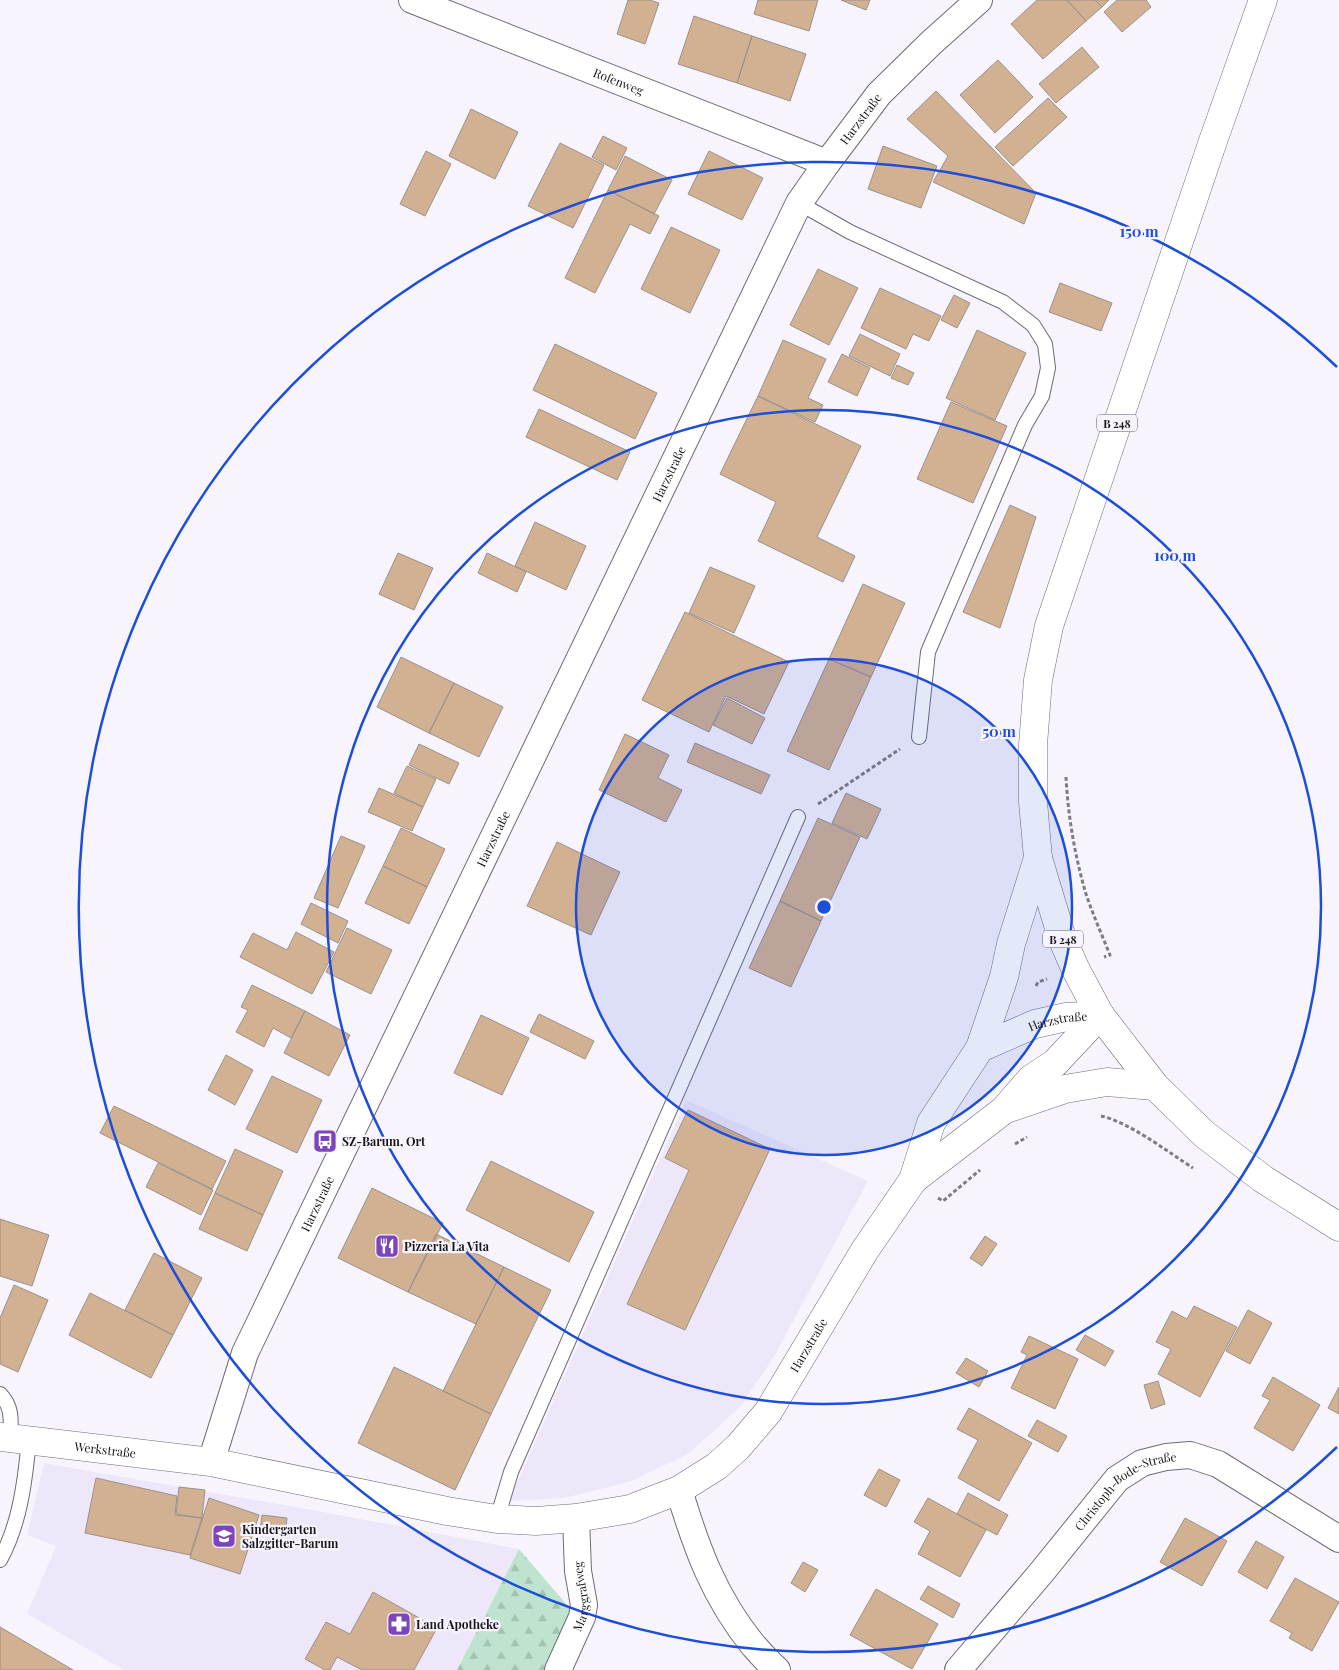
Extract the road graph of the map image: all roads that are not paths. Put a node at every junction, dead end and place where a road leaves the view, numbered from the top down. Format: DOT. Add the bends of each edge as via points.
graph roads {
  1 [pos="412,0"];
  2 [pos="979,0"];
  3 [pos="1263,0"];
  4 [pos="827,163"];
  5 [pos="799,204"];
  6 [pos="919,737"];
  7 [pos="798,817"];
  8 [pos="1038,858"];
  9 [pos="1100,1015"];
  10 [pos="980,1048"];
  11 [pos="1155,1086"];
  12 [pos="1004,1110"];
  13 [pos="913,1180"];
  14 [pos="1339,1227"];
  15 [pos="0,1394"];
  16 [pos="13,1439"];
  17 [pos="211,1462"];
  18 [pos="679,1490"];
  19 [pos="576,1518"];
  20 [pos="497,1519"];
  21 [pos="1339,1539"];
  22 [pos="0,1560"];
  23 [pos="558,1670"];
  24 [pos="777,1670"];
  25 [pos="958,1670"];
  1 -- 4 [label="street, Rofenweg"];
  2 -- 4 [label="street, Harzstraße" via="879,94"];
  3 -- 8 [label="main road, B 248" via="1049,626 1038,680 1033,745 1033,802"];
  4 -- 5 [label="street, Harzstraße"];
  5 -- 6 [label="lane" via="850,232 1003,302 1033,325 1045,344 1048,368 1042,396 1025,425 928,652"];
  5 -- 17 [label="street, Harzstraße" via="245,1353"];
  7 -- 20 [label="lane" via="511,1472"];
  8 -- 9 [label="main road, B 248" via="1062,938"];
  8 -- 10 [label="main road"];
  9 -- 10 [label="main road, Harzstraße" via="1066,1017 1035,1024"];
  9 -- 11 [label="main road, B 248"];
  9 -- 12 [label="main road, Harzstraße" via="1055,1062 1031,1079"];
  10 -- 13 [label="main road, Harzstraße" via="931,1123"];
  11 -- 12 [label="main road" via="1107,1082 1065,1089"];
  11 -- 14 [label="main road, B 248" via="1204,1134 1263,1180"];
  12 -- 13 [label="main road, Harzstraße"];
  13 -- 18 [label="main road, Harzstraße" via="865,1250 768,1412 717,1466"];
  15 -- 16 [label="lane" via="11,1413"];
  16 -- 17 [label="main road, Werkstraße"];
  16 -- 22 [label="lane" via="25,1475 15,1525"];
  17 -- 20 [label="main road, Harzstraße"];
  18 -- 19 [label="main road, Harzstraße" via="630,1508"];
  18 -- 24 [label="street" via="693,1537 718,1595 740,1629"];
  19 -- 20 [label="main road, Harzstraße"];
  19 -- 23 [label="street, Marggrafweg" via="578,1571 584,1605 582,1617"];
  21 -- 25 [label="street, Christoph-Bode-Straße" via="1218,1464 1190,1456 1142,1463 1117,1479"];
}
